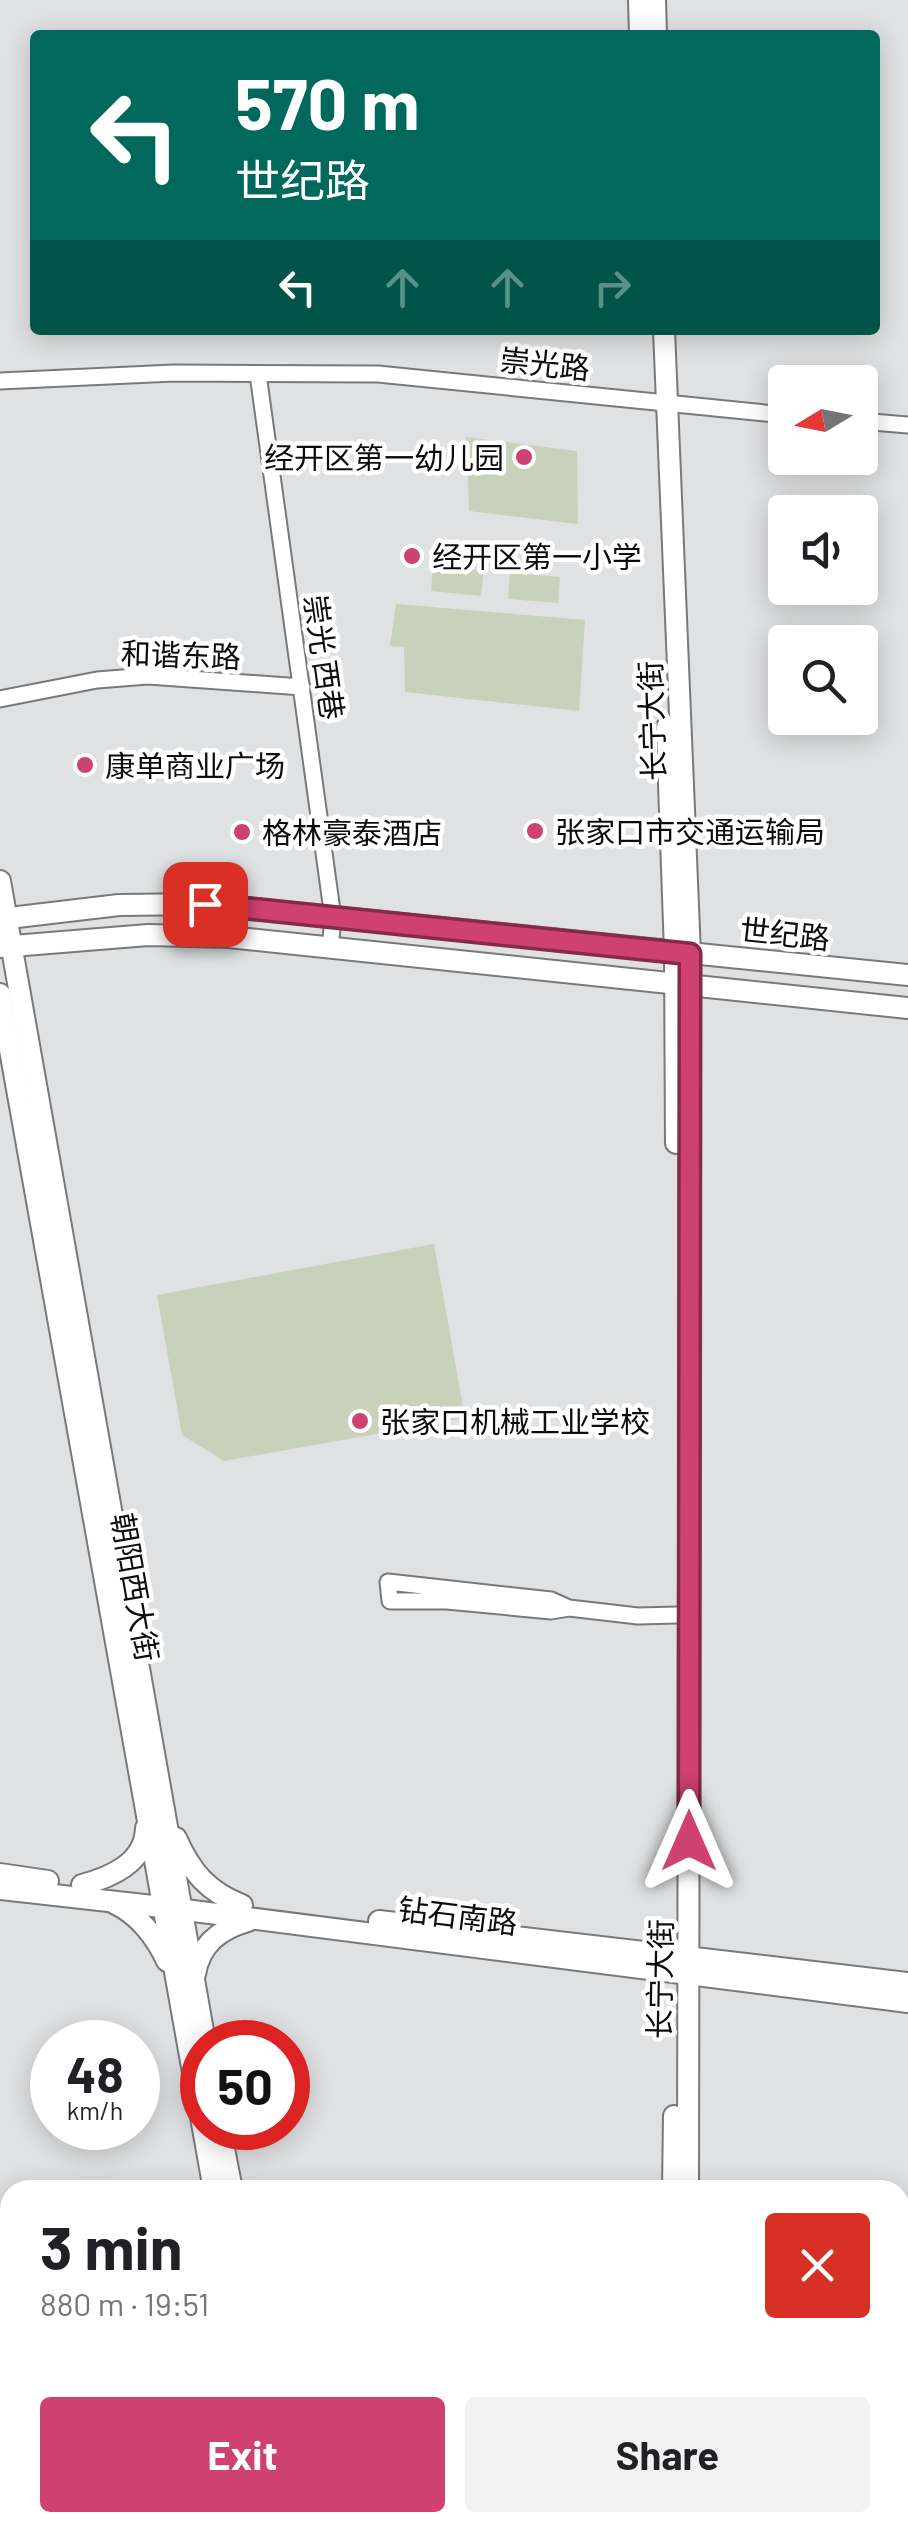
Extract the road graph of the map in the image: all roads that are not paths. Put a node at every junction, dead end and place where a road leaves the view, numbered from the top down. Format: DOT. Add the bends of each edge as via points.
graph roads {
  1 [pos="639,0"];
  2 [pos="655,0"];
  3 [pos="640,30"];
  4 [pos="656,30"];
  5 [pos="652,335"];
  6 [pos="664,335"];
  7 [pos="258,374"];
  8 [pos="0,381"];
  9 [pos="661,402"];
  10 [pos="768,413"];
  11 [pos="878,422"];
  12 [pos="908,425"];
  13 [pos="302,687"];
  14 [pos="0,699"];
  15 [pos="0,881"];
  16 [pos="3,918"];
  17 [pos="333,918"];
  18 [pos="6,946"];
  19 [pos="330,948"];
  20 [pos="683,953"];
  21 [pos="908,975"];
  22 [pos="683,984"];
  23 [pos="0,994"];
  24 [pos="908,1008"];
  25 [pos="568,1608"];
  26 [pos="677,1615"];
  27 [pos="155,1813"];
  28 [pos="0,1874"];
  29 [pos="82,1885"];
  30 [pos="0,1889"];
  31 [pos="107,1900"];
  32 [pos="171,1902"];
  33 [pos="242,1905"];
  34 [pos="258,1920"];
  35 [pos="682,1965"];
  36 [pos="185,1981"];
  37 [pos="908,1983"];
  38 [pos="908,2002"];
  39 [pos="198,2020"];
  40 [pos="224,2150"];
  41 [pos="213,2180"];
  42 [pos="230,2180"];
  43 [pos="673,2180"];
  44 [pos="688,2180"];
  1 -- 3 [label="main road"];
  2 -- 4 [label="main road"];
  5 -- 9 [label="main road, 长宁大街"];
  6 -- 9 [label="main road, 长宁大街"];
  7 -- 8 [label="street, 崇光路"];
  7 -- 9 [label="street, 崇光路" via="378,374"];
  7 -- 13 [label="street, 崇光 西巷"];
  9 -- 10 [label="street, 崇光路"];
  9 -- 20 [label="main road, 长宁大街"];
  11 -- 12 [label="street"];
  13 -- 14 [label="street, 和谐东路" via="148,676"];
  13 -- 17 [label="street, 崇光 西巷"];
  15 -- 16 [label="main road, 朝阳西大街"];
  16 -- 17 [label="main road, 世纪路" via="205,904"];
  16 -- 18 [label="main road, 朝阳西大街"];
  17 -- 19 [label="street, 崇光 西巷"];
  17 -- 20 [label="main road, 世纪路"];
  18 -- 19 [label="main road, 世纪路" via="186,935"];
  18 -- 27 [label="main road, 朝阳西大街"];
  19 -- 22 [label="main road, 世纪路"];
  20 -- 21 [label="main road, 世纪路"];
  20 -- 22 [label="main road, 长宁大街"];
  22 -- 24 [label="main road, 世纪路"];
  22 -- 26 [label="main road, 长宁大街"];
  22 -- 35 [label="main road, 长宁大街"];
  23 -- 27 [label="main road, 朝阳西大街"];
  25 -- 25 [label="street" via="551,1600 388,1582 390,1601"];
  25 -- 26 [label="street"];
  26 -- 35 [label="main road, 长宁大街"];
  27 -- 29 [label="main road" via="139,1852 115,1874"];
  27 -- 32 [label="main road, 朝阳西大街"];
  27 -- 33 [label="main road" via="205,1884"];
  28 -- 29 [label="main road, 钻石南路"];
  29 -- 32 [label="main road, 钻石南路"];
  30 -- 31 [label="main road, 钻石南路"];
  31 -- 32 [label="main road, 钻石南路"];
  31 -- 36 [label="main road" via="144,1926"];
  32 -- 33 [label="main road, 钻石南路"];
  32 -- 34 [label="main road, 钻石南路"];
  32 -- 36 [label="main road, 朝阳西大街"];
  33 -- 35 [label="main road, 钻石南路"];
  34 -- 35 [label="main road, 钻石南路"];
  34 -- 36 [label="main road" via="236,1925 203,1948"];
  35 -- 37 [label="main road, 钻石南路"];
  35 -- 38 [label="main road, 钻石南路"];
  35 -- 43 [label="main road, 长宁大街"];
  35 -- 44 [label="main road, 长宁大街"];
  36 -- 39 [label="main road, 朝阳西大街"];
  36 -- 41 [label="main road, 朝阳西大街"];
  40 -- 42 [label="main road"];
}
